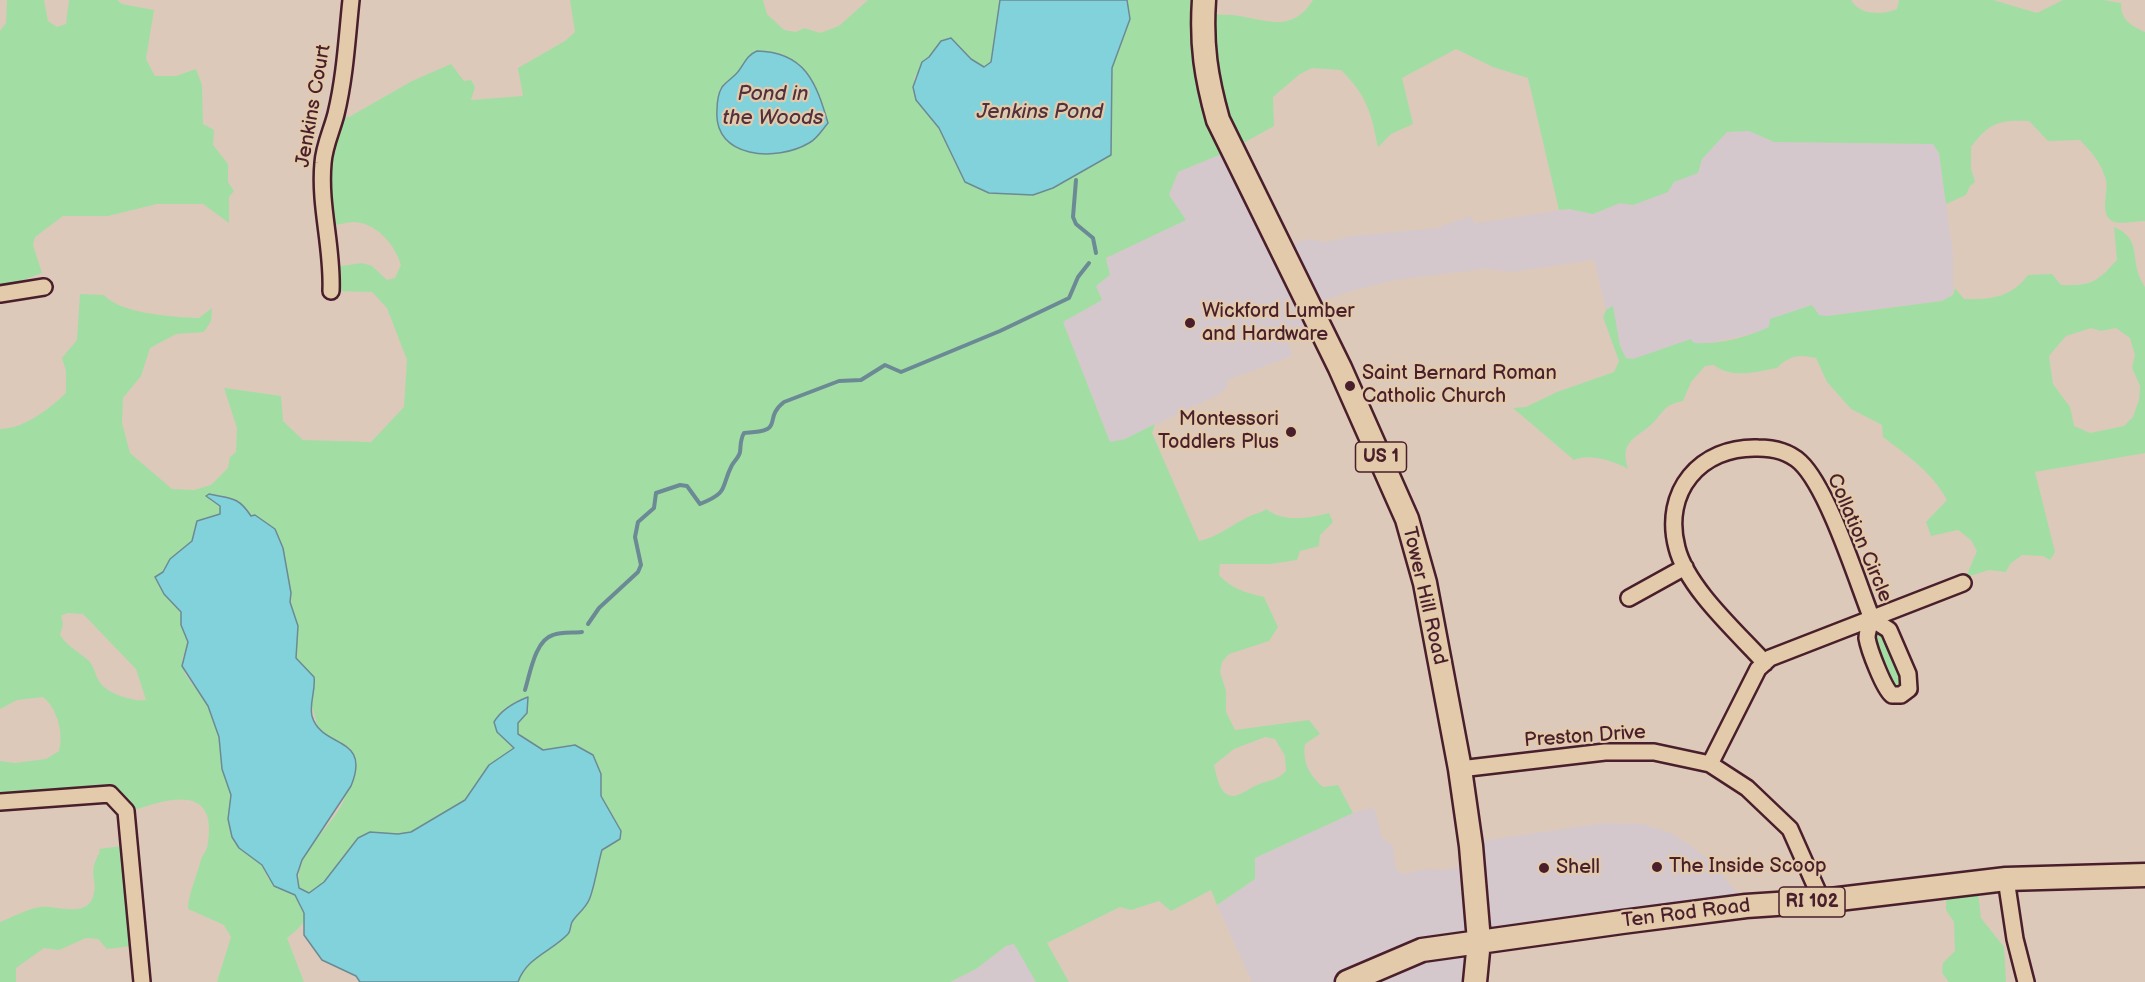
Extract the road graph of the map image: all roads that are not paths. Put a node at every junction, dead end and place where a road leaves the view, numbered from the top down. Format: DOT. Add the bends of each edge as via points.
graph roads {
  1 [pos="351,0"];
  2 [pos="1204,0"];
  3 [pos="45,286"];
  4 [pos="331,291"];
  5 [pos="0,294"];
  6 [pos="1685,567"];
  7 [pos="1963,583"];
  8 [pos="1629,598"];
  9 [pos="1872,619"];
  10 [pos="1765,663"];
  11 [pos="1710,764"];
  12 [pos="1461,769"];
  13 [pos="0,802"];
  14 [pos="2145,876"];
  15 [pos="2006,879"];
  16 [pos="1822,902"];
  17 [pos="1479,941"];
  18 [pos="142,982"];
  19 [pos="1347,982"];
  20 [pos="1475,982"];
  21 [pos="2026,982"];
  1 -- 4 [label="street, Jenkins Court" via="344,69 323,160"];
  2 -- 12 [label="main road, Tower Hill Road / US 1" via="1202,40 1218,120 1340,368 1406,514 1425,583"];
  3 -- 5 [label="street"];
  6 -- 8 [label="street"];
  6 -- 9 [label="street, Collation Circle" via="1673,529 1675,501 1693,470 1714,455 1746,447 1777,449 1800,462 1819,488"];
  6 -- 10 [label="street, Collation Circle"];
  7 -- 9 [label="street"];
  9 -- 10 [label="street" via="1774,656"];
  10 -- 11 [label="street" via="1758,669"];
  11 -- 12 [label="street, Preston Drive" via="1654,752 1605,752"];
  11 -- 16 [label="street, Preston Drive" via="1747,788 1790,829"];
  12 -- 17 [label="main road, Tower Hill Road / US 1"];
  13 -- 18 [label="street" via="110,794 126,811"];
  14 -- 15 [label="main road, Ten Rod Road / RI 102"];
  15 -- 16 [label="main road, Ten Rod Road / RI 102"];
  15 -- 21 [label="street"];
  16 -- 17 [label="main road, Ten Rod Road / RI 102" via="1746,906"];
  17 -- 19 [label="main road, RI 102" via="1422,950"];
  17 -- 20 [label="main road, Tower Hill Road / US 1"];
}
